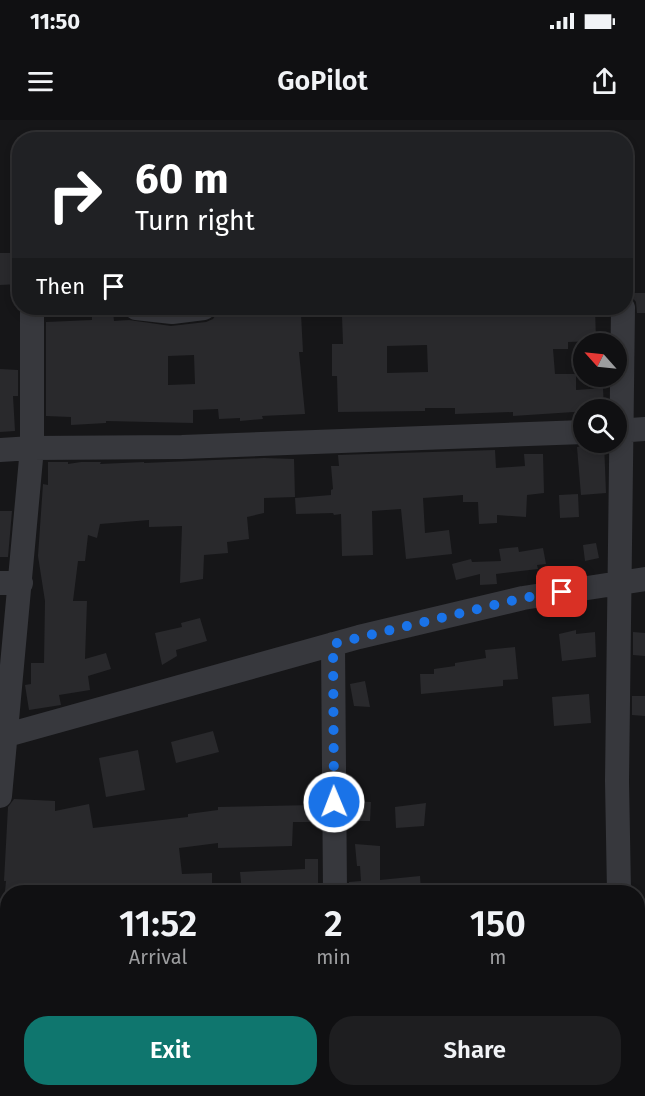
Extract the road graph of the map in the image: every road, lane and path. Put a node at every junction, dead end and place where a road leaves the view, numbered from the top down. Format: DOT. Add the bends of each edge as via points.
graph roads {
  1 [pos="32,315"];
  2 [pos="623,315"];
  3 [pos="628,430"];
  4 [pos="573,432"];
  5 [pos="32,448"];
  6 [pos="0,450"];
  7 [pos="645,579"];
  8 [pos="620,582"];
  9 [pos="10,583"];
  10 [pos="333,644"];
  11 [pos="3,735"];
  12 [pos="0,796"];
  13 [pos="335,885"];
  14 [pos="619,885"];
  1 -- 5 [label="street"];
  2 -- 3 [label="street"];
  3 -- 8 [label="street"];
  4 -- 5 [label="street" via="182,447"];
  5 -- 6 [label="street"];
  5 -- 9 [label="street"];
  7 -- 8 [label="street"];
  8 -- 10 [label="street" via="523,598"];
  8 -- 14 [label="street"];
  9 -- 11 [label="street"];
  10 -- 11 [label="street"];
  10 -- 13 [label="street"];
  11 -- 12 [label="street"];
}
